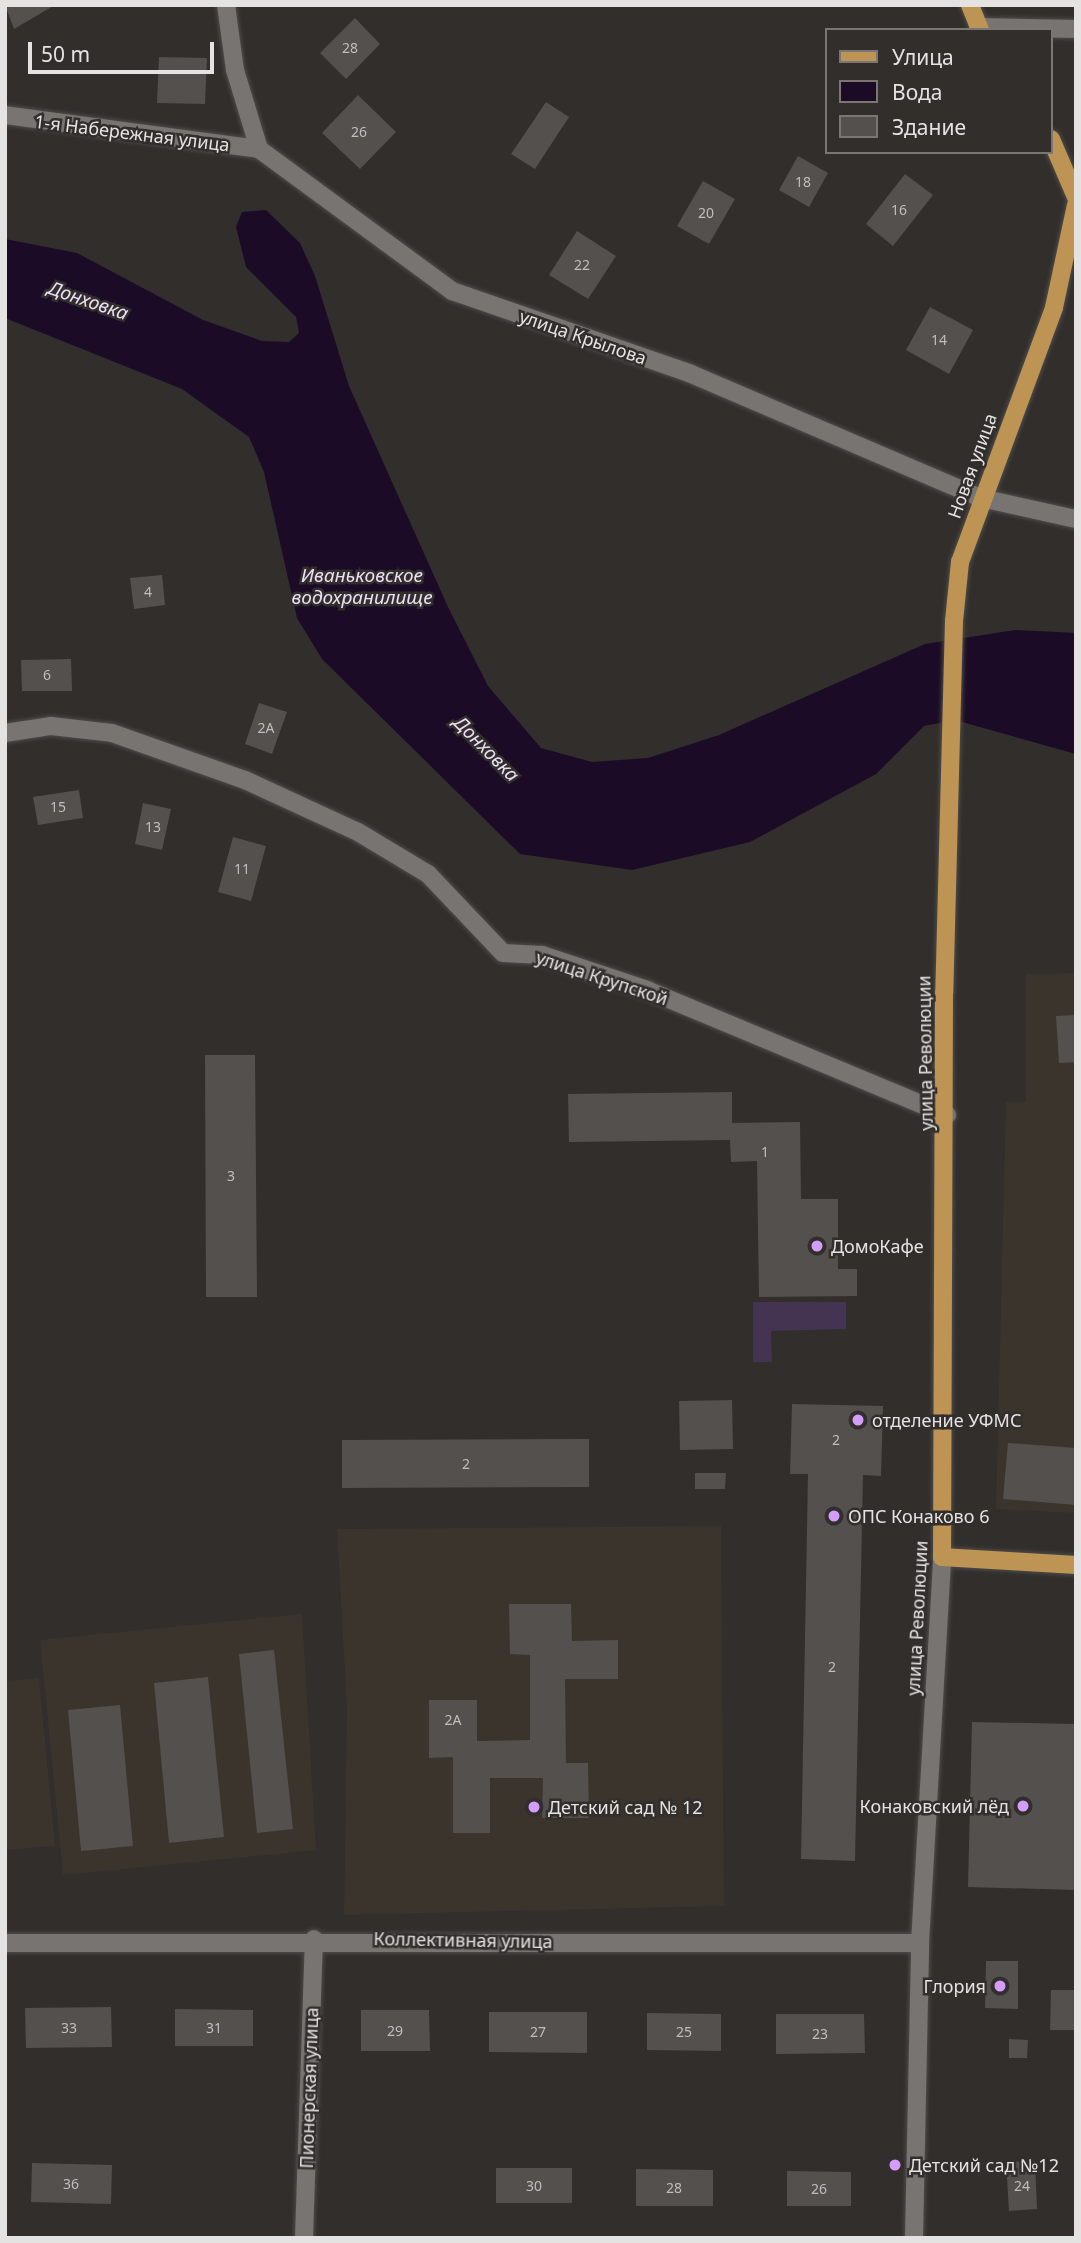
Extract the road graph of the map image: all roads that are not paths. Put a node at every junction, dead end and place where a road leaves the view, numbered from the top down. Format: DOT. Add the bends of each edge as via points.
graph roads {
  1 [pos="226,5"];
  2 [pos="970,5"];
  3 [pos="979,28"];
  4 [pos="1053,29"];
  5 [pos="1076,29"];
  6 [pos="5,115"];
  7 [pos="1053,144"];
  8 [pos="259,149"];
  9 [pos="1076,197"];
  10 [pos="1076,205"];
  11 [pos="981,498"];
  12 [pos="1076,519"];
  13 [pos="5,733"];
  14 [pos="948,749"];
  15 [pos="947,1115"];
  16 [pos="942,1557"];
  17 [pos="1076,1565"];
  18 [pos="314,1939"];
  19 [pos="5,1943"];
  20 [pos="920,1943"];
  21 [pos="304,2238"];
  22 [pos="914,2238"];
  1 -- 8 [label="street" via="235,70"];
  2 -- 3 [label="main road"];
  4 -- 5 [label="street"];
  6 -- 8 [label="street, 1-я Набережная улица"];
  7 -- 9 [label="main road"];
  8 -- 11 [label="street, улица Крылова" via="452,291 689,373"];
  10 -- 11 [label="main road, Новая улица" via="1054,308"];
  11 -- 12 [label="street, улица Крылова"];
  11 -- 14 [label="main road, Новая улица" via="960,562"];
  13 -- 15 [label="street, улица Крупской" via="51,726 112,733 246,780 358,832 428,874 503,953 542,955 648,990"];
  14 -- 15 [label="main road, улица Революции"];
  15 -- 16 [label="main road, улица Революции"];
  16 -- 17 [label="main road"];
  16 -- 20 [label="street, улица Революции"];
  18 -- 19 [label="street, Коллективная улица"];
  18 -- 20 [label="street, Коллективная улица"];
  18 -- 21 [label="street, Пионерская улица"];
  20 -- 22 [label="street, улица Революции"];
}
